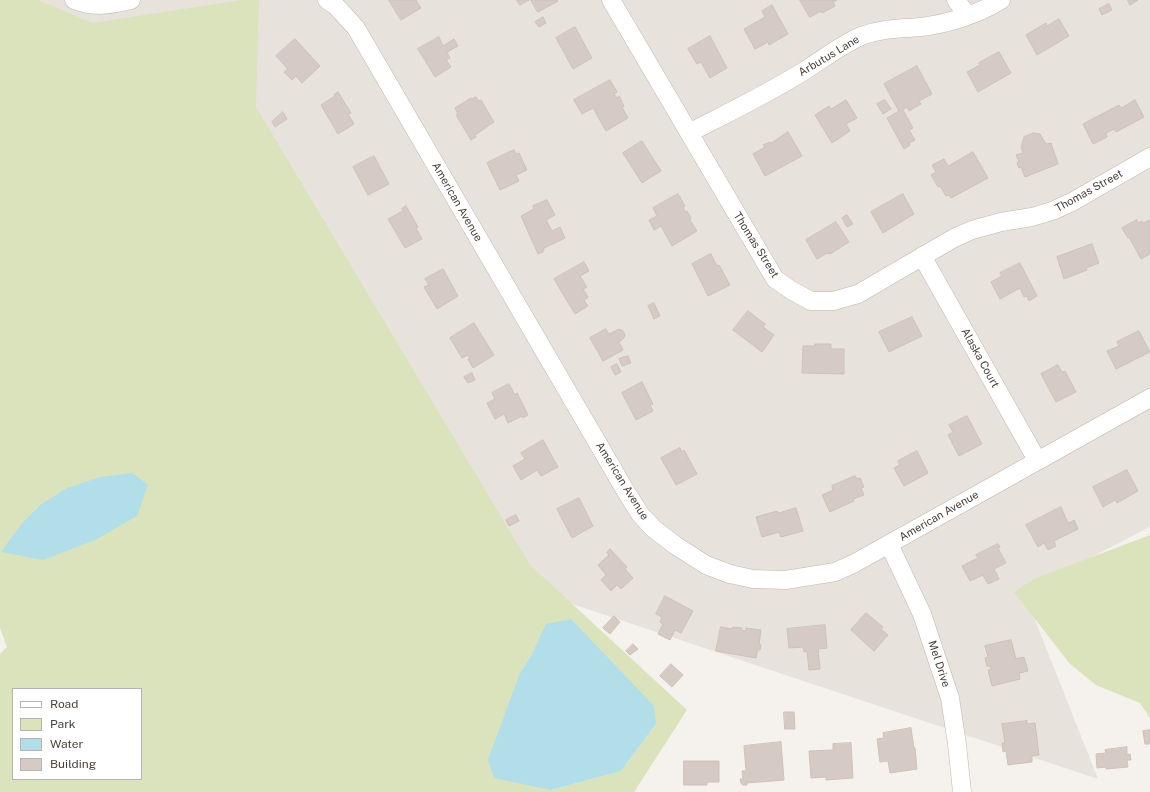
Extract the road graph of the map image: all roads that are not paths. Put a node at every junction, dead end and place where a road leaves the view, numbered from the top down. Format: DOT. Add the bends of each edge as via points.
graph roads {
  1 [pos="74,0"];
  2 [pos="131,0"];
  3 [pos="327,0"];
  4 [pos="611,0"];
  5 [pos="956,0"];
  6 [pos="1001,0"];
  7 [pos="967,15"];
  8 [pos="689,133"];
  9 [pos="1150,157"];
  10 [pos="922,256"];
  11 [pos="1150,398"];
  12 [pos="1037,460"];
  13 [pos="890,544"];
  14 [pos="962,792"];
  1 -- 2 [label="street" via="85,4 107,5"];
  3 -- 13 [label="street, American Avenue" via="356,28 625,490 640,514 654,529 706,565 753,579 786,580 835,572"];
  4 -- 8 [label="street, Thomas Street"];
  5 -- 7 [label="street"];
  6 -- 7 [label="street, Arbutus Lane"];
  7 -- 8 [label="street, Arbutus Lane" via="943,23 890,28 861,36 754,100"];
  8 -- 10 [label="street, Thomas Street" via="775,279 812,301 833,301 858,294"];
  9 -- 10 [label="street, Thomas Street" via="1052,211 972,230"];
  10 -- 12 [label="street, Alaska Court"];
  11 -- 12 [label="street, American Avenue"];
  12 -- 13 [label="street, American Avenue"];
  13 -- 14 [label="street, Mel Drive" via="922,614 950,698 958,744"];
}
